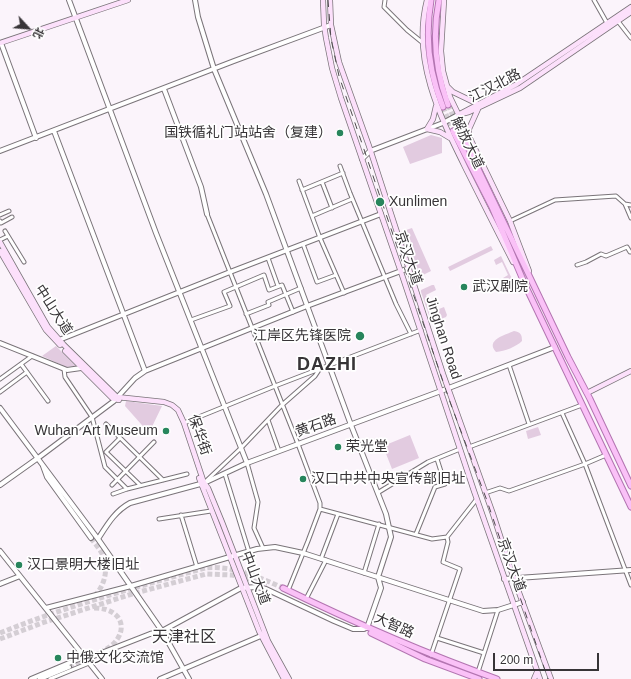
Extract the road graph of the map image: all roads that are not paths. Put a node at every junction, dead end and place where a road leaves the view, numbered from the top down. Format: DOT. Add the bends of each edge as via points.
graph roads {
  1 [pos="69,0"];
  2 [pos="128,0"];
  3 [pos="195,0"];
  4 [pos="323,0"];
  5 [pos="330,0"];
  6 [pos="385,0"];
  7 [pos="427,0"];
  8 [pos="431,0"];
  9 [pos="439,0"];
  10 [pos="444,0"];
  11 [pos="594,0"];
  12 [pos="631,7"];
  13 [pos="631,12"];
  14 [pos="76,18"];
  15 [pos="617,19"];
  16 [pos="607,23"];
  17 [pos="332,26"];
  18 [pos="324,28"];
  19 [pos="631,38"];
  20 [pos="1,43"];
  21 [pos="423,43"];
  22 [pos="214,69"];
  23 [pos="446,86"];
  24 [pos="164,88"];
  25 [pos="436,102"];
  26 [pos="478,106"];
  27 [pos="110,109"];
  28 [pos="458,115"];
  29 [pos="443,123"];
  30 [pos="427,129"];
  31 [pos="459,129"];
  32 [pos="54,131"];
  33 [pos="453,131"];
  34 [pos="469,137"];
  35 [pos="36,138"];
  36 [pos="452,140"];
  37 [pos="0,151"];
  38 [pos="370,151"];
  39 [pos="362,159"];
  40 [pos="340,166"];
  41 [pos="343,173"];
  42 [pos="299,181"];
  43 [pos="322,182"];
  44 [pos="302,190"];
  45 [pos="352,199"];
  46 [pos="625,204"];
  47 [pos="631,205"];
  48 [pos="332,208"];
  49 [pos="9,211"];
  50 [pos="207,214"];
  51 [pos="381,214"];
  52 [pos="0,215"];
  53 [pos="312,216"];
  54 [pos="12,217"];
  55 [pos="631,218"];
  56 [pos="0,220"];
  57 [pos="362,221"];
  58 [pos="510,221"];
  59 [pos="5,231"];
  60 [pos="8,236"];
  61 [pos="320,238"];
  62 [pos="0,241"];
  63 [pos="303,244"];
  64 [pos="629,247"];
  65 [pos="0,251"];
  66 [pos="287,251"];
  67 [pos="631,252"];
  68 [pos="268,258"];
  69 [pos="24,262"];
  70 [pos="577,265"];
  71 [pos="409,268"];
  72 [pos="230,272"];
  73 [pos="401,272"];
  74 [pos="336,275"];
  75 [pos="385,278"];
  76 [pos="278,286"];
  77 [pos="236,287"];
  78 [pos="526,287"];
  79 [pos="301,288"];
  80 [pos="536,288"];
  81 [pos="180,292"];
  82 [pos="344,293"];
  83 [pos="286,294"];
  84 [pos="307,306"];
  85 [pos="293,312"];
  86 [pos="123,314"];
  87 [pos="246,314"];
  88 [pos="191,320"];
  89 [pos="252,329"];
  90 [pos="421,330"];
  91 [pos="411,334"];
  92 [pos="59,340"];
  93 [pos="0,343"];
  94 [pos="554,347"];
  95 [pos="202,348"];
  96 [pos="32,356"];
  97 [pos="22,364"];
  98 [pos="509,365"];
  99 [pos="82,366"];
  100 [pos="329,366"];
  101 [pos="64,369"];
  102 [pos="319,370"];
  103 [pos="145,371"];
  104 [pos="631,371"];
  105 [pos="27,372"];
  106 [pos="0,379"];
  107 [pos="275,386"];
  108 [pos="448,388"];
  109 [pos="441,391"];
  110 [pos="0,392"];
  111 [pos="587,393"];
  112 [pos="116,398"];
  113 [pos="48,402"];
  114 [pos="282,405"];
  115 [pos="582,405"];
  116 [pos="225,407"];
  117 [pos="0,408"];
  118 [pos="562,413"];
  119 [pos="92,417"];
  120 [pos="268,420"];
  121 [pos="184,423"];
  122 [pos="106,424"];
  123 [pos="529,424"];
  124 [pos="351,425"];
  125 [pos="120,438"];
  126 [pos="154,442"];
  127 [pos="298,444"];
  128 [pos="469,447"];
  129 [pos="241,448"];
  130 [pos="460,449"];
  131 [pos="279,451"];
  132 [pos="606,455"];
  133 [pos="140,457"];
  134 [pos="38,458"];
  135 [pos="437,459"];
  136 [pos="247,463"];
  137 [pos="42,464"];
  138 [pos="585,464"];
  139 [pos="125,471"];
  140 [pos="187,474"];
  141 [pos="225,474"];
  142 [pos="118,479"];
  143 [pos="163,480"];
  144 [pos="202,483"];
  145 [pos="0,485"];
  146 [pos="112,485"];
  147 [pos="140,486"];
  148 [pos="631,486"];
  149 [pos="127,489"];
  150 [pos="378,492"];
  151 [pos="485,493"];
  152 [pos="113,494"];
  153 [pos="476,500"];
  154 [pos="631,507"];
  155 [pos="320,509"];
  156 [pos="212,511"];
  157 [pos="338,514"];
  158 [pos="181,515"];
  159 [pos="159,519"];
  160 [pos="379,524"];
  161 [pos="389,527"];
  162 [pos="416,534"];
  163 [pos="447,537"];
  164 [pos="91,538"];
  165 [pos="98,539"];
  166 [pos="263,548"];
  167 [pos="0,551"];
  168 [pos="250,552"];
  169 [pos="303,553"];
  170 [pos="2,556"];
  171 [pos="236,556"];
  172 [pos="229,557"];
  173 [pos="324,560"];
  174 [pos="197,567"];
  175 [pos="625,570"];
  176 [pos="631,570"];
  177 [pos="364,573"];
  178 [pos="20,576"];
  179 [pos="378,577"];
  180 [pos="514,577"];
  181 [pos="504,579"];
  182 [pos="0,584"];
  183 [pos="631,585"];
  184 [pos="131,586"];
  185 [pos="241,588"];
  186 [pos="248,588"];
  187 [pos="285,589"];
  188 [pos="306,599"];
  189 [pos="449,600"];
  190 [pos="523,602"];
  191 [pos="514,605"];
  192 [pos="46,608"];
  193 [pos="498,610"];
  194 [pos="366,629"];
  195 [pos="162,631"];
  196 [pos="263,635"];
  197 [pos="437,638"];
  198 [pos="484,653"];
  199 [pos="431,655"];
  200 [pos="88,661"];
  201 [pos="69,666"];
  202 [pos="184,669"];
  203 [pos="478,672"];
  204 [pos="537,672"];
  205 [pos="550,678"];
  206 [pos="31,679"];
  207 [pos="40,679"];
  208 [pos="50,679"];
  209 [pos="102,679"];
  210 [pos="160,679"];
  211 [pos="189,679"];
  212 [pos="284,679"];
  213 [pos="289,679"];
  214 [pos="479,679"];
  215 [pos="497,679"];
  216 [pos="534,679"];
  217 [pos="540,679"];
  1 -- 14 [label="street"];
  2 -- 14 [label="main road"];
  3 -- 22 [label="street"];
  4 -- 18 [label="main road, 京汉大道"];
  5 -- 17 [label="main road, Jinghan Road"];
  6 -- 21 [label="street" via="384,7"];
  7 -- 21 [label="main road, 解放大道" via="423,21"];
  8 -- 9 [label="main road, 解放大道" via="428,41 436,91 445,106 438,71 436,41"];
  10 -- 23 [label="main road, 解放大道" via="441,51"];
  11 -- 16 [label="street"];
  12 -- 15 [label="main road, 江汉北路"];
  13 -- 15 [label="main road, 江汉北路"];
  14 -- 20 [label="main road"];
  14 -- 27 [label="street"];
  15 -- 16 [label="main road, 江汉北路"];
  15 -- 19 [label="street"];
  15 -- 26 [label="main road, 江汉北路" via="520,88"];
  16 -- 26 [label="main road, 江汉北路" via="517,84"];
  17 -- 18 [label="street"];
  17 -- 38 [label="main road, Jinghan Road" via="339,62"];
  18 -- 22 [label="street"];
  18 -- 39 [label="main road, 京汉大道" via="332,68"];
  20 -- 35 [label="street"];
  21 -- 25 [label="main road, 解放大道" via="425,66"];
  22 -- 24 [label="street"];
  22 -- 66 [label="street"];
  23 -- 26 [label="main road"];
  23 -- 28 [label="main road, 解放大道"];
  24 -- 27 [label="street"];
  24 -- 50 [label="street" via="201,187"];
  25 -- 29 [label="main road, 解放大道"];
  25 -- 30 [label="main road" via="433,119"];
  26 -- 28 [label="main road, 江汉北路"];
  26 -- 34 [label="main road" via="469,129"];
  27 -- 32 [label="street"];
  27 -- 81 [label="street"];
  28 -- 29 [label="street"];
  28 -- 34 [label="main road, 解放大道"];
  29 -- 30 [label="street"];
  29 -- 36 [label="main road, 解放大道"];
  30 -- 36 [label="main road" via="446,135"];
  30 -- 38 [label="street"];
  31 -- 80 [label="main road, 解放大道"];
  32 -- 35 [label="street"];
  32 -- 86 [label="street"];
  33 -- 78 [label="main road, 解放大道" via="492,207"];
  34 -- 58 [label="main road, 解放大道"];
  35 -- 37 [label="street"];
  36 -- 78 [label="main road, 解放大道"];
  38 -- 39 [label="street"];
  38 -- 71 [label="main road, Jinghan Road"];
  39 -- 51 [label="main road, 京汉大道"];
  40 -- 41 [label="street"];
  41 -- 43 [label="street"];
  41 -- 45 [label="street"];
  42 -- 44 [label="street"];
  43 -- 44 [label="street"];
  43 -- 48 [label="street"];
  44 -- 53 [label="street"];
  45 -- 48 [label="street"];
  45 -- 57 [label="street"];
  46 -- 47 [label="street"];
  46 -- 55 [label="street"];
  46 -- 58 [label="street" via="616,196 559,199"];
  48 -- 53 [label="street"];
  49 -- 52 [label="street"];
  50 -- 72 [label="street"];
  51 -- 57 [label="street"];
  51 -- 73 [label="main road, 京汉大道"];
  53 -- 61 [label="street"];
  54 -- 56 [label="street" via="1,223"];
  57 -- 61 [label="street"];
  57 -- 75 [label="street"];
  58 -- 80 [label="main road, 解放大道"];
  59 -- 60 [label="street"];
  60 -- 62 [label="street"];
  60 -- 69 [label="street"];
  61 -- 63 [label="street"];
  61 -- 74 [label="street"];
  62 -- 92 [label="main road, 中山大道" via="48,328"];
  63 -- 66 [label="street"];
  63 -- 74 [label="street" via="317,282"];
  64 -- 67 [label="street"];
  64 -- 70 [label="street" via="606,256 601,254"];
  65 -- 99 [label="main road, 中山大道" via="46,330"];
  66 -- 68 [label="street"];
  66 -- 79 [label="street"];
  68 -- 72 [label="street"];
  68 -- 76 [label="street"];
  71 -- 73 [label="street"];
  71 -- 108 [label="main road, Jinghan Road"];
  72 -- 77 [label="street"];
  72 -- 81 [label="street"];
  73 -- 75 [label="street"];
  73 -- 90 [label="main road, 京汉大道"];
  74 -- 82 [label="street"];
  75 -- 82 [label="street"];
  75 -- 91 [label="street"];
  76 -- 77 [label="street" via="269,290 264,275"];
  76 -- 83 [label="street" via="282,285"];
  77 -- 87 [label="street"];
  77 -- 88 [label="street" via="224,292 230,306"];
  78 -- 94 [label="main road, 解放大道"];
  79 -- 83 [label="street"];
  79 -- 84 [label="street"];
  80 -- 111 [label="main road, 解放大道"];
  81 -- 86 [label="street"];
  81 -- 88 [label="street"];
  82 -- 84 [label="street"];
  83 -- 85 [label="street"];
  83 -- 87 [label="street" via="268,302 269,305"];
  84 -- 85 [label="street"];
  84 -- 100 [label="street"];
  85 -- 89 [label="street"];
  86 -- 92 [label="street"];
  86 -- 103 [label="street"];
  87 -- 89 [label="street"];
  88 -- 95 [label="street"];
  89 -- 95 [label="street"];
  89 -- 107 [label="street"];
  90 -- 91 [label="street"];
  90 -- 109 [label="main road, 京汉大道"];
  91 -- 100 [label="street"];
  92 -- 99 [label="main road, 中山大道"];
  93 -- 96 [label="street"];
  94 -- 98 [label="street, 黄石路"];
  94 -- 115 [label="main road, 解放大道"];
  95 -- 103 [label="street"];
  95 -- 116 [label="street"];
  96 -- 97 [label="street"];
  96 -- 101 [label="street"];
  97 -- 105 [label="street"];
  97 -- 106 [label="street"];
  98 -- 108 [label="street, 黄石路"];
  98 -- 123 [label="street"];
  99 -- 101 [label="street"];
  99 -- 112 [label="main road, 中山大道"];
  100 -- 102 [label="street"];
  100 -- 124 [label="street"];
  101 -- 119 [label="street" via="65,377"];
  102 -- 107 [label="street"];
  102 -- 114 [label="street"];
  103 -- 112 [label="street"];
  104 -- 111 [label="main road"];
  105 -- 110 [label="street"];
  105 -- 113 [label="street"];
  107 -- 114 [label="street"];
  107 -- 116 [label="street"];
  108 -- 109 [label="street, 黄石路"];
  108 -- 128 [label="main road, Jinghan Road"];
  109 -- 124 [label="street, 黄石路"];
  109 -- 130 [label="main road, 京汉大道"];
  111 -- 148 [label="main road, 解放大道"];
  112 -- 119 [label="street"];
  112 -- 121 [label="main road, 保华街" via="164,402 178,410"];
  112 -- 144 [label="main road, 保华街" via="170,407 179,417"];
  114 -- 120 [label="street"];
  114 -- 127 [label="street"];
  115 -- 118 [label="street"];
  115 -- 132 [label="main road, 解放大道"];
  116 -- 121 [label="street"];
  116 -- 129 [label="street"];
  117 -- 134 [label="street"];
  118 -- 123 [label="street"];
  118 -- 138 [label="street"];
  119 -- 134 [label="street"];
  119 -- 142 [label="street" via="105,467"];
  120 -- 129 [label="street"];
  120 -- 131 [label="street"];
  121 -- 144 [label="main road, 保华街"];
  122 -- 125 [label="street"];
  123 -- 128 [label="street"];
  124 -- 127 [label="street, 黄石路"];
  124 -- 150 [label="street"];
  125 -- 133 [label="street"];
  125 -- 139 [label="street" via="106,452"];
  126 -- 133 [label="street"];
  127 -- 131 [label="street, 黄石路"];
  127 -- 155 [label="street"];
  128 -- 151 [label="main road, Jinghan Road"];
  129 -- 136 [label="street"];
  129 -- 144 [label="street"];
  130 -- 135 [label="street"];
  130 -- 153 [label="main road, 京汉大道"];
  131 -- 136 [label="street, 黄石路"];
  132 -- 138 [label="street"];
  132 -- 154 [label="main road, 解放大道"];
  133 -- 139 [label="street"];
  133 -- 143 [label="street"];
  134 -- 137 [label="street"];
  134 -- 145 [label="street"];
  135 -- 150 [label="street"];
  135 -- 162 [label="street" via="445,484 435,487"];
  136 -- 141 [label="street, 黄石路"];
  136 -- 166 [label="street" via="258,502 254,528"];
  137 -- 164 [label="street" via="46,476"];
  137 -- 165 [label="street"];
  138 -- 151 [label="street" via="509,491 500,488"];
  138 -- 175 [label="street"];
  139 -- 142 [label="street"];
  139 -- 147 [label="street"];
  140 -- 143 [label="street"];
  141 -- 144 [label="street, 黄石路"];
  141 -- 168 [label="street"];
  142 -- 146 [label="street"];
  142 -- 149 [label="street"];
  143 -- 147 [label="street"];
  144 -- 156 [label="main road, 中山大道"];
  144 -- 165 [label="street, 黄石路" via="127,505 114,515"];
  144 -- 171 [label="main road, 中山大道" via="208,488"];
  147 -- 149 [label="street"];
  149 -- 152 [label="street"];
  150 -- 161 [label="street"];
  151 -- 180 [label="main road, Jinghan Road"];
  153 -- 163 [label="street"];
  153 -- 181 [label="main road, 京汉大道"];
  155 -- 157 [label="street"];
  155 -- 169 [label="street"];
  156 -- 158 [label="street"];
  156 -- 172 [label="main road, 中山大道"];
  157 -- 160 [label="street"];
  157 -- 173 [label="street"];
  158 -- 159 [label="street"];
  158 -- 174 [label="street"];
  160 -- 161 [label="street"];
  160 -- 177 [label="street"];
  161 -- 162 [label="street"];
  161 -- 179 [label="street" via="391,537"];
  162 -- 163 [label="street" via="432,539"];
  163 -- 189 [label="street" via="443,562 460,569"];
  165 -- 184 [label="street"];
  166 -- 168 [label="street"];
  166 -- 169 [label="street" via="275,547"];
  167 -- 170 [label="street"];
  168 -- 171 [label="street"];
  169 -- 173 [label="street"];
  169 -- 187 [label="street"];
  170 -- 178 [label="street"];
  171 -- 172 [label="street"];
  171 -- 186 [label="main road, 中山大道"];
  172 -- 174 [label="street"];
  172 -- 185 [label="main road, 中山大道"];
  173 -- 177 [label="street"];
  173 -- 188 [label="street"];
  174 -- 184 [label="street"];
  175 -- 176 [label="street"];
  175 -- 180 [label="street"];
  175 -- 183 [label="street"];
  177 -- 179 [label="street"];
  178 -- 182 [label="street"];
  178 -- 192 [label="street"];
  179 -- 189 [label="street"];
  179 -- 194 [label="street" via="381,588"];
  180 -- 181 [label="street"];
  180 -- 190 [label="main road, Jinghan Road"];
  181 -- 191 [label="main road, 京汉大道"];
  184 -- 192 [label="street"];
  184 -- 195 [label="street"];
  185 -- 186 [label="street, 大智路"];
  185 -- 195 [label="street"];
  185 -- 196 [label="main road, 中山大道"];
  186 -- 194 [label="street, 大智路" via="266,590 353,629"];
  186 -- 196 [label="main road, 中山大道"];
  187 -- 188 [label="main road, 大智路"];
  187 -- 194 [label="main road, 大智路"];
  188 -- 194 [label="main road, 大智路"];
  189 -- 193 [label="street" via="482,611"];
  189 -- 197 [label="street"];
  190 -- 191 [label="street"];
  190 -- 205 [label="main road, Jinghan Road"];
  191 -- 193 [label="street"];
  191 -- 204 [label="main road, 京汉大道"];
  192 -- 200 [label="street"];
  193 -- 198 [label="street"];
  194 -- 199 [label="main road, 大智路"];
  194 -- 214 [label="main road, 大智路" via="425,659"];
  195 -- 200 [label="street"];
  195 -- 202 [label="street"];
  196 -- 202 [label="street"];
  196 -- 212 [label="main road, 中山大道"];
  196 -- 213 [label="main road, 中山大道"];
  197 -- 198 [label="street"];
  197 -- 199 [label="street"];
  198 -- 203 [label="street"];
  199 -- 203 [label="main road, 大智路"];
  200 -- 206 [label="street" via="81,658"];
  200 -- 208 [label="street"];
  200 -- 209 [label="street"];
  201 -- 207 [label="street"];
  202 -- 210 [label="street"];
  202 -- 211 [label="street"];
  203 -- 215 [label="main road, 大智路"];
  204 -- 216 [label="main road"];
  204 -- 217 [label="main road, 京汉大道"];
}
